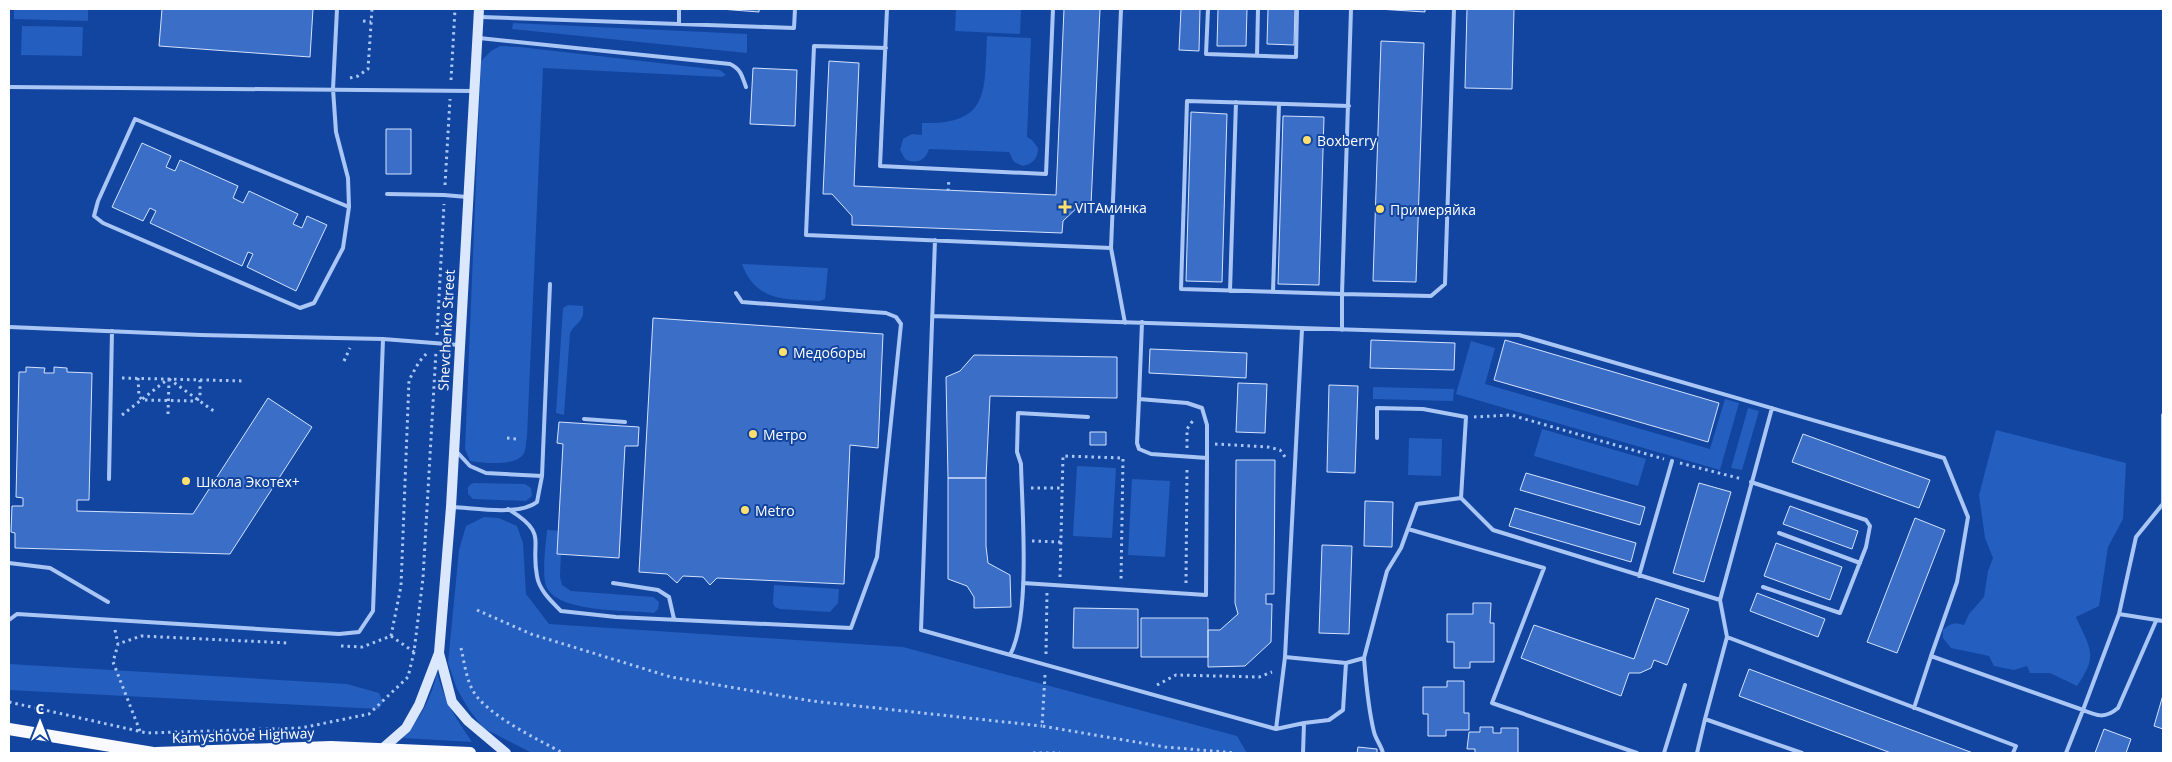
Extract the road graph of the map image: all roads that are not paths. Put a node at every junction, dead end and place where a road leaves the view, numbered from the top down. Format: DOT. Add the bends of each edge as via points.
graph roads {
  1 [pos="338,9"];
  2 [pos="679,9"];
  3 [pos="795,9"];
  4 [pos="887,9"];
  5 [pos="1053,9"];
  6 [pos="1121,9"];
  7 [pos="1208,9"];
  8 [pos="1258,9"];
  9 [pos="1297,9"];
  10 [pos="1352,9"];
  11 [pos="1454,9"];
  12 [pos="478,13"];
  13 [pos="678,24"];
  14 [pos="477,38"];
  15 [pos="886,48"];
  16 [pos="1256,56"];
  17 [pos="9,87"];
  18 [pos="746,87"];
  19 [pos="333,89"];
  20 [pos="473,91"];
  21 [pos="1236,102"];
  22 [pos="1278,104"];
  23 [pos="1348,106"];
  24 [pos="387,194"];
  25 [pos="467,197"];
  26 [pos="349,207"];
  27 [pos="935,240"];
  28 [pos="1110,248"];
  29 [pos="550,284"];
  30 [pos="1230,291"];
  31 [pos="1273,292"];
  32 [pos="736,294"];
  33 [pos="1342,294"];
  34 [pos="932,316"];
  35 [pos="1142,322"];
  36 [pos="1125,323"];
  37 [pos="9,327"];
  38 [pos="1302,329"];
  39 [pos="1342,330"];
  40 [pos="112,331"];
  41 [pos="383,339"];
  42 [pos="459,345"];
  43 [pos="1139,399"];
  44 [pos="1772,408"];
  45 [pos="2163,415"];
  46 [pos="1088,418"];
  47 [pos="584,419"];
  48 [pos="625,422"];
  49 [pos="1377,438"];
  50 [pos="453,448"];
  51 [pos="1207,458"];
  52 [pos="1672,461"];
  53 [pos="542,476"];
  54 [pos="109,479"];
  55 [pos="1751,482"];
  56 [pos="1461,498"];
  57 [pos="2163,506"];
  58 [pos="451,507"];
  59 [pos="508,510"];
  60 [pos="1408,529"];
  61 [pos="1779,533"];
  62 [pos="1860,562"];
  63 [pos="9,563"];
  64 [pos="1639,576"];
  65 [pos="613,583"];
  66 [pos="1023,583"];
  67 [pos="1763,586"];
  68 [pos="1720,600"];
  69 [pos="108,602"];
  70 [pos="2119,614"];
  71 [pos="674,619"];
  72 [pos="9,620"];
  73 [pos="2156,620"];
  74 [pos="2163,621"];
  75 [pos="1727,637"];
  76 [pos="439,653"];
  77 [pos="1010,655"];
  78 [pos="1931,656"];
  79 [pos="1285,657"];
  80 [pos="1364,658"];
  81 [pos="1346,663"];
  82 [pos="1685,685"];
  83 [pos="1914,708"];
  84 [pos="2083,710"];
  85 [pos="1705,719"];
  86 [pos="1304,722"];
  87 [pos="9,729"];
  88 [pos="1276,729"];
  89 [pos="382,749"];
  90 [pos="326,750"];
  91 [pos="154,753"];
  92 [pos="470,753"];
  93 [pos="506,753"];
  94 [pos="1303,753"];
  95 [pos="1383,753"];
  96 [pos="1636,753"];
  97 [pos="1664,753"];
  98 [pos="1697,753"];
  99 [pos="1802,753"];
  100 [pos="2014,753"];
  101 [pos="2066,753"];
  1 -- 19 [label="lane"];
  2 -- 13 [label="lane"];
  3 -- 13 [label="lane" via="794,28"];
  4 -- 15 [label="lane"];
  5 -- 15 [label="lane" via="1046,174 880,166"];
  6 -- 28 [label="lane"];
  7 -- 16 [label="lane" via="1206,54"];
  8 -- 16 [label="lane"];
  9 -- 16 [label="lane" via="1296,57"];
  10 -- 23 [label="lane"];
  11 -- 33 [label="lane" via="1445,284 1431,296"];
  12 -- 13 [label="lane"];
  12 -- 14 [label="main road, Shevchenko Street"];
  14 -- 18 [label="lane" via="730,64 741,72"];
  14 -- 20 [label="main road, Shevchenko Street"];
  15 -- 27 [label="lane" via="814,46 806,235"];
  17 -- 19 [label="lane"];
  19 -- 20 [label="lane"];
  19 -- 26 [label="lane" via="336,132 348,178"];
  20 -- 25 [label="main road, Shevchenko Street"];
  21 -- 22 [label="lane"];
  21 -- 30 [label="lane"];
  21 -- 30 [label="lane" via="1187,101 1184,190 1181,289"];
  22 -- 23 [label="lane"];
  22 -- 31 [label="lane"];
  23 -- 33 [label="lane"];
  24 -- 25 [label="lane"];
  25 -- 42 [label="main road, Shevchenko Street"];
  26 -- 26 [label="lane" via="343,248 314,304 300,308 94,216 136,119"];
  27 -- 28 [label="lane"];
  27 -- 34 [label="lane"];
  28 -- 36 [label="lane"];
  29 -- 53 [label="lane"];
  30 -- 31 [label="lane"];
  31 -- 33 [label="lane"];
  32 -- 71 [label="lane" via="742,302 886,313 896,317 901,324 877,557 851,628"];
  33 -- 39 [label="lane"];
  34 -- 36 [label="lane"];
  34 -- 77 [label="lane" via="921,630"];
  35 -- 36 [label="lane"];
  35 -- 38 [label="lane"];
  35 -- 43 [label="lane"];
  37 -- 40 [label="lane"];
  38 -- 39 [label="lane"];
  38 -- 79 [label="lane"];
  39 -- 44 [label="lane" via="1519,334"];
  40 -- 41 [label="lane"];
  40 -- 54 [label="lane"];
  41 -- 42 [label="lane"];
  41 -- 72 [label="lane" via="373,611 359,632 339,634 17,614"];
  42 -- 50 [label="main road, Shevchenko Street"];
  43 -- 51 [label="lane" via="1187,403 1202,408 1206,416"];
  43 -- 51 [label="lane" via="1139,449 1151,454"];
  44 -- 55 [label="lane"];
  44 -- 78 [label="lane" via="1944,458 1968,517 1957,582"];
  45 -- 57 [label="lane"];
  46 -- 66 [label="lane" via="1018,413"];
  47 -- 48 [label="lane"];
  49 -- 56 [label="lane" via="1377,408 1423,409 1466,418"];
  50 -- 53 [label="lane" via="470,466 486,473"];
  50 -- 58 [label="main road, Shevchenko Street"];
  51 -- 66 [label="lane" via="1206,595"];
  52 -- 64 [label="lane"];
  53 -- 59 [label="lane" via="537,502 525,508"];
  55 -- 62 [label="lane" via="1866,520 1870,526"];
  55 -- 68 [label="lane"];
  56 -- 60 [label="lane" via="1417,504"];
  56 -- 64 [label="lane" via="1493,530"];
  57 -- 70 [label="lane" via="2136,537"];
  58 -- 59 [label="lane"];
  58 -- 76 [label="main road, Shevchenko Street"];
  59 -- 71 [label="lane" via="526,520 533,529 537,576 544,593 561,611"];
  60 -- 80 [label="lane" via="1387,571"];
  60 -- 96 [label="lane" via="1544,568 1492,703"];
  61 -- 62 [label="lane"];
  62 -- 67 [label="lane" via="1840,613"];
  63 -- 69 [label="lane" via="50,568"];
  64 -- 68 [label="lane"];
  65 -- 71 [label="lane" via="658,590 669,597"];
  66 -- 77 [label="lane" via="1016,643"];
  68 -- 75 [label="lane"];
  70 -- 73 [label="lane"];
  70 -- 84 [label="lane"];
  73 -- 74 [label="lane"];
  73 -- 84 [label="lane" via="2118,708 2110,715 2099,717"];
  75 -- 83 [label="lane"];
  75 -- 85 [label="lane"];
  76 -- 89 [label="main road, Shevchenko Street" via="419,705 406,728"];
  76 -- 93 [label="main road, Shevchenko Street" via="452,702 468,721"];
  77 -- 88 [label="lane"];
  78 -- 83 [label="lane"];
  78 -- 84 [label="lane"];
  79 -- 81 [label="lane"];
  79 -- 88 [label="lane"];
  80 -- 81 [label="lane"];
  80 -- 95 [label="lane" via="1369,709"];
  81 -- 86 [label="lane" via="1343,710 1329,720"];
  82 -- 97 [label="lane"];
  83 -- 100 [label="lane" via="2016,746"];
  84 -- 101 [label="lane"];
  85 -- 98 [label="lane"];
  85 -- 99 [label="lane"];
  86 -- 88 [label="lane"];
  86 -- 94 [label="lane"];
  87 -- 91 [label="main road, Kamyshovoe Highway"];
  89 -- 90 [label="main road, Kamyshovoe Highway"];
  89 -- 92 [label="main road, Kamyshovoe Highway"];
  90 -- 91 [label="main road, Kamyshovoe Highway"];
}
